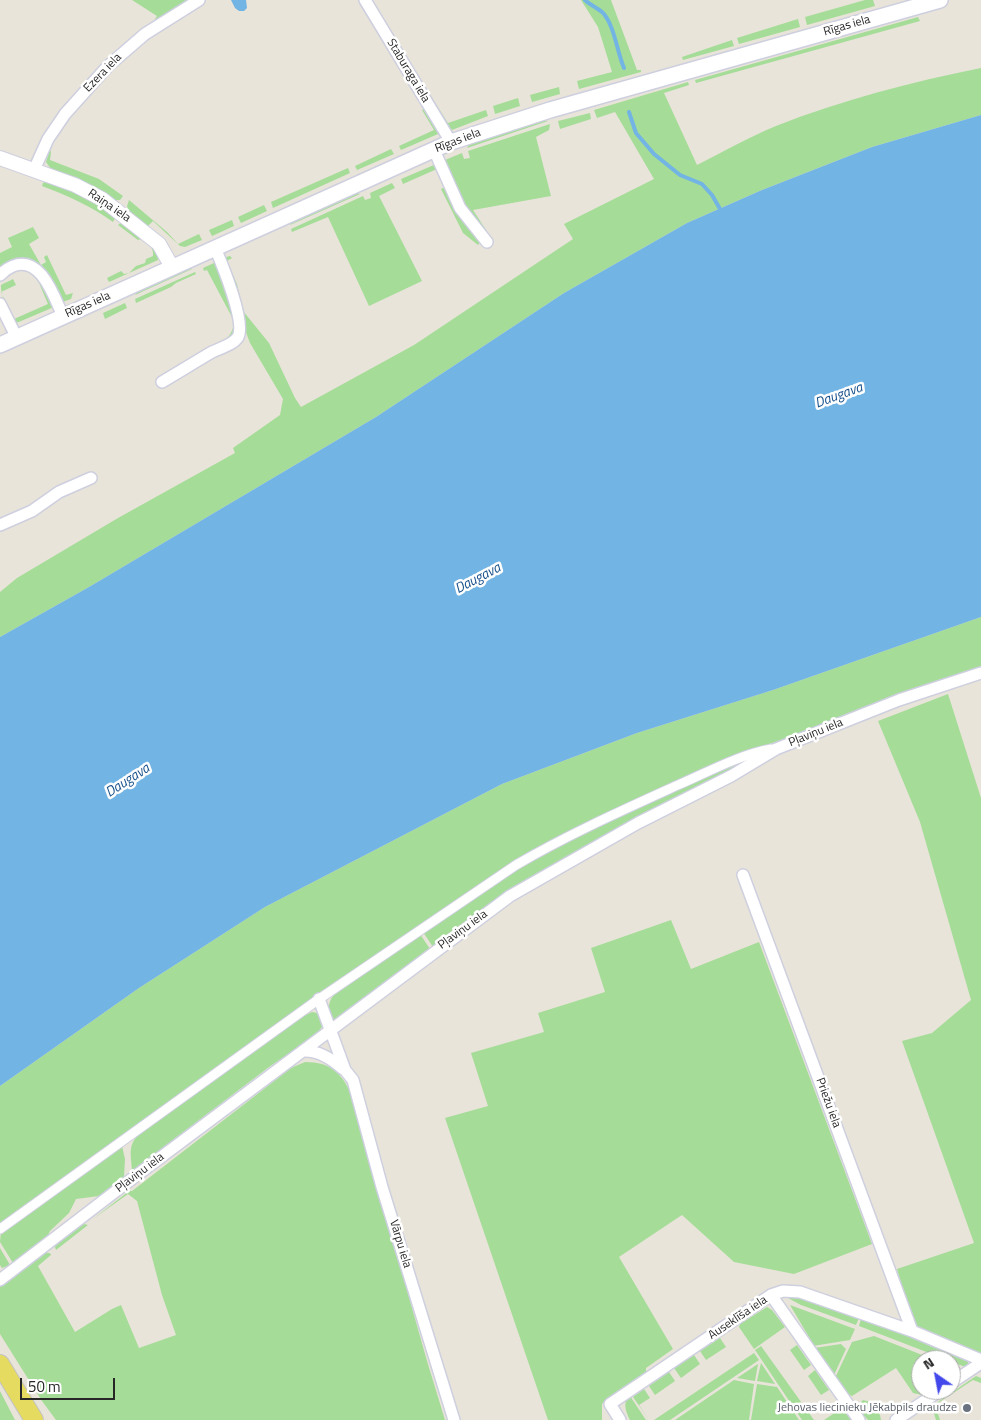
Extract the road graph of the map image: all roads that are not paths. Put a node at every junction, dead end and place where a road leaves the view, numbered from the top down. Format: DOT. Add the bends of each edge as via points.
graph roads {
  1 [pos="199,0"];
  2 [pos="365,0"];
  3 [pos="940,0"];
  4 [pos="451,142"];
  5 [pos="434,150"];
  6 [pos="0,158"];
  7 [pos="34,170"];
  8 [pos="487,242"];
  9 [pos="215,248"];
  10 [pos="172,267"];
  11 [pos="0,275"];
  12 [pos="0,304"];
  13 [pos="63,316"];
  14 [pos="17,338"];
  15 [pos="0,345"];
  16 [pos="162,382"];
  17 [pos="91,478"];
  18 [pos="0,525"];
  19 [pos="981,673"];
  20 [pos="776,749"];
  21 [pos="744,875"];
  22 [pos="319,999"];
  23 [pos="332,1030"];
  24 [pos="303,1051"];
  25 [pos="345,1070"];
  26 [pos="0,1229"];
  27 [pos="0,1280"];
  28 [pos="771,1296"];
  29 [pos="912,1330"];
  30 [pos="981,1362"];
  31 [pos="0,1364"];
  32 [pos="961,1376"];
  33 [pos="926,1400"];
  34 [pos="33,1420"];
  35 [pos="454,1420"];
  36 [pos="620,1420"];
  37 [pos="859,1420"];
  38 [pos="896,1420"];
  1 -- 7 [label="street, Ezera iela" via="145,34 108,66 59,122"];
  2 -- 4 [label="street, Staburaga iela"];
  3 -- 4 [label="main road, Rīgas iela" via="544,112"];
  4 -- 5 [label="main road, Rīgas iela"];
  5 -- 8 [label="street" via="460,208"];
  5 -- 9 [label="main road, Rīgas iela"];
  6 -- 7 [label="street, Raiņa iela"];
  7 -- 10 [label="street, Raiņa iela" via="102,199 159,244"];
  9 -- 10 [label="main road, Rīgas iela"];
  9 -- 16 [label="street" via="233,294 240,330 238,337"];
  10 -- 13 [label="main road, Rīgas iela"];
  11 -- 13 [label="street" via="17,264 33,266"];
  12 -- 14 [label="street"];
  13 -- 14 [label="main road, Rīgas iela"];
  14 -- 15 [label="main road, Rīgas iela"];
  17 -- 18 [label="street"];
  19 -- 20 [label="street, Pļaviņu iela" via="899,700"];
  20 -- 22 [label="street" via="722,765 537,853"];
  20 -- 23 [label="street, Pļaviņu iela" via="510,896"];
  21 -- 29 [label="street, Priežu iela"];
  22 -- 23 [label="street, Vārpu iela"];
  22 -- 26 [label="street"];
  23 -- 24 [label="street, Pļaviņu iela"];
  23 -- 25 [label="street, Vārpu iela"];
  24 -- 25 [label="street, Vārpu iela" via="332,1059"];
  24 -- 27 [label="street, Pļaviņu iela"];
  25 -- 35 [label="street, Vārpu iela" via="354,1080 382,1187"];
  28 -- 29 [label="street, Auseklīša iela" via="794,1290"];
  28 -- 36 [label="street, Auseklīša iela" via="610,1404"];
  28 -- 37 [label="street"];
  29 -- 30 [label="street, Auseklīša iela"];
  30 -- 32 [label="street, Auseklīša iela"];
  31 -- 34 [label="main road"];
  33 -- 38 [label="street"];
}
